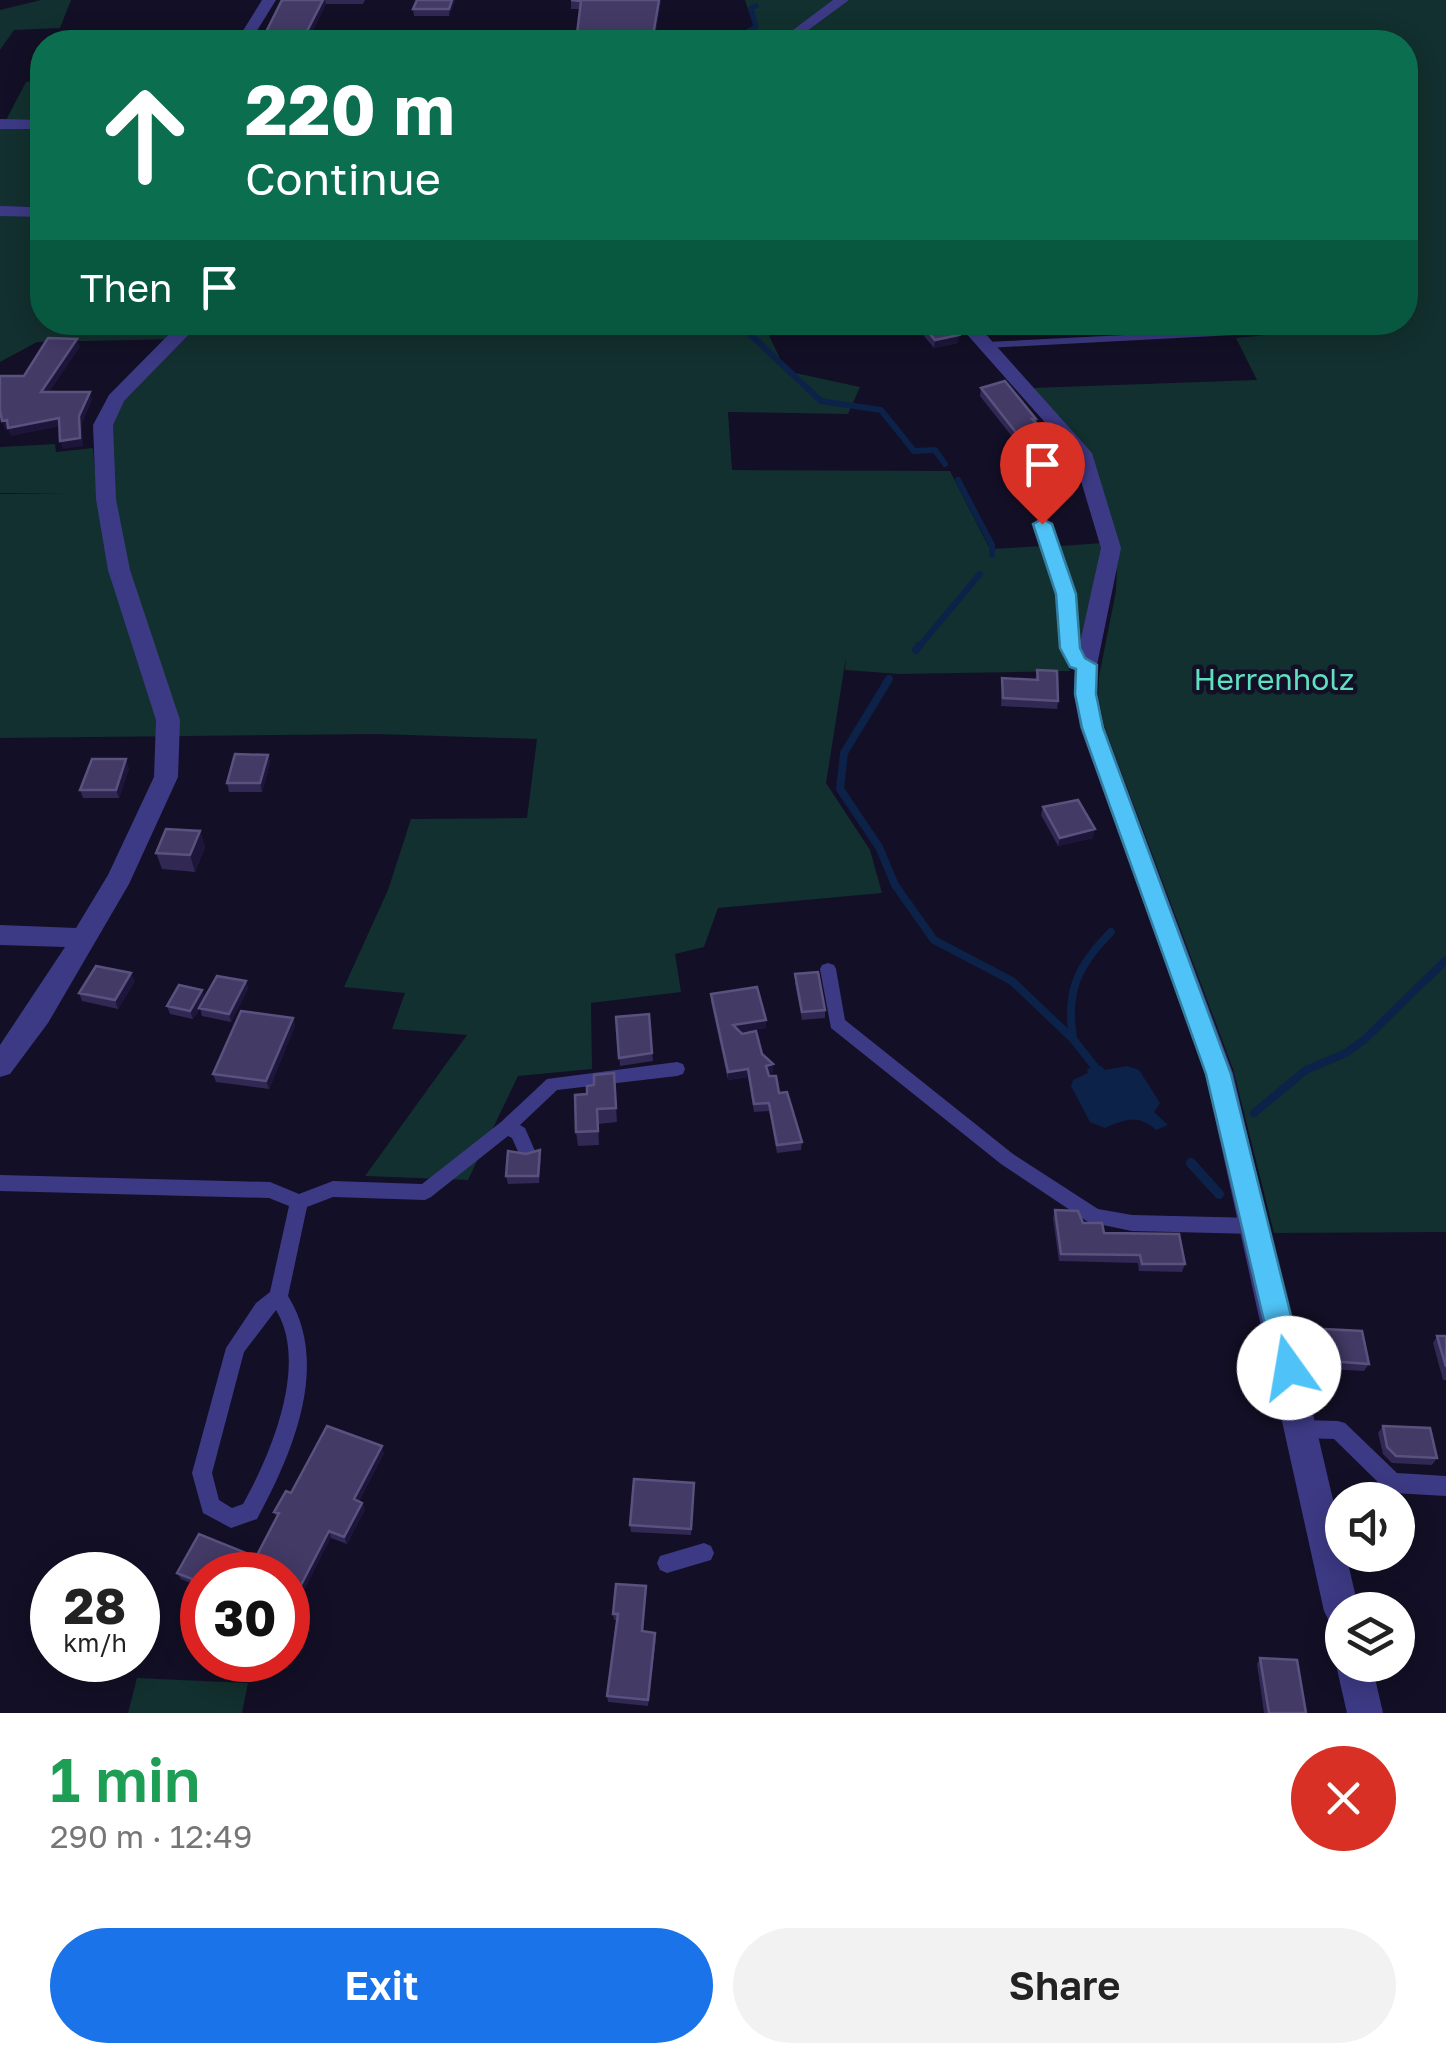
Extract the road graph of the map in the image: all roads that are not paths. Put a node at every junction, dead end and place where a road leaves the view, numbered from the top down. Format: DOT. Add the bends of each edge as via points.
graph roads {
  1 [pos="270,0"];
  2 [pos="842,0"];
  3 [pos="251,30"];
  4 [pos="801,30"];
  5 [pos="0,124"];
  6 [pos="30,125"];
  7 [pos="0,211"];
  8 [pos="30,212"];
  9 [pos="179,335"];
  10 [pos="976,335"];
  11 [pos="1178,335"];
  12 [pos="987,346"];
  13 [pos="1042,524"];
  14 [pos="1086,665"];
  15 [pos="0,934"];
  16 [pos="83,938"];
  17 [pos="828,969"];
  18 [pos="0,1066"];
  19 [pos="677,1069"];
  20 [pos="507,1127"];
  21 [pos="526,1151"];
  22 [pos="0,1182"];
  23 [pos="299,1202"];
  24 [pos="1256,1226"];
  25 [pos="278,1298"];
  26 [pos="1304,1429"];
  27 [pos="1446,1486"];
  28 [pos="704,1553"];
  29 [pos="667,1562"];
  30 [pos="1338,1592"];
  31 [pos="1358,1682"];
  32 [pos="1364,1713"];
  1 -- 3 [label="street"];
  2 -- 4 [label="street"];
  5 -- 6 [label="street"];
  7 -- 8 [label="street"];
  9 -- 16 [label="street" via="116,399 103,425 106,500 119,570 168,720 166,776 131,856"];
  10 -- 12 [label="street"];
  11 -- 12 [label="lane"];
  12 -- 14 [label="street" via="1082,454 1110,548"];
  13 -- 14 [label="lane" via="1066,594 1070,648"];
  14 -- 24 [label="street" via="1092,728 1219,1074"];
  15 -- 16 [label="street"];
  16 -- 18 [label="street"];
  17 -- 24 [label="lane" via="837,1023 1062,1199 1094,1216 1132,1223"];
  19 -- 20 [label="lane" via="553,1084"];
  20 -- 21 [label="lane"];
  20 -- 23 [label="lane" via="425,1192 333,1189"];
  22 -- 23 [label="lane" via="270,1190"];
  23 -- 25 [label="lane"];
  24 -- 26 [label="street"];
  25 -- 25 [label="lane" via="235,1348 202,1472 210,1506 231,1518 250,1512 263,1490 294,1396 298,1350 288,1307"];
  26 -- 27 [label="lane" via="1338,1430 1393,1484"];
  26 -- 30 [label="street"];
  28 -- 29 [label="lane"];
  31 -- 32 [label="street"];
}
